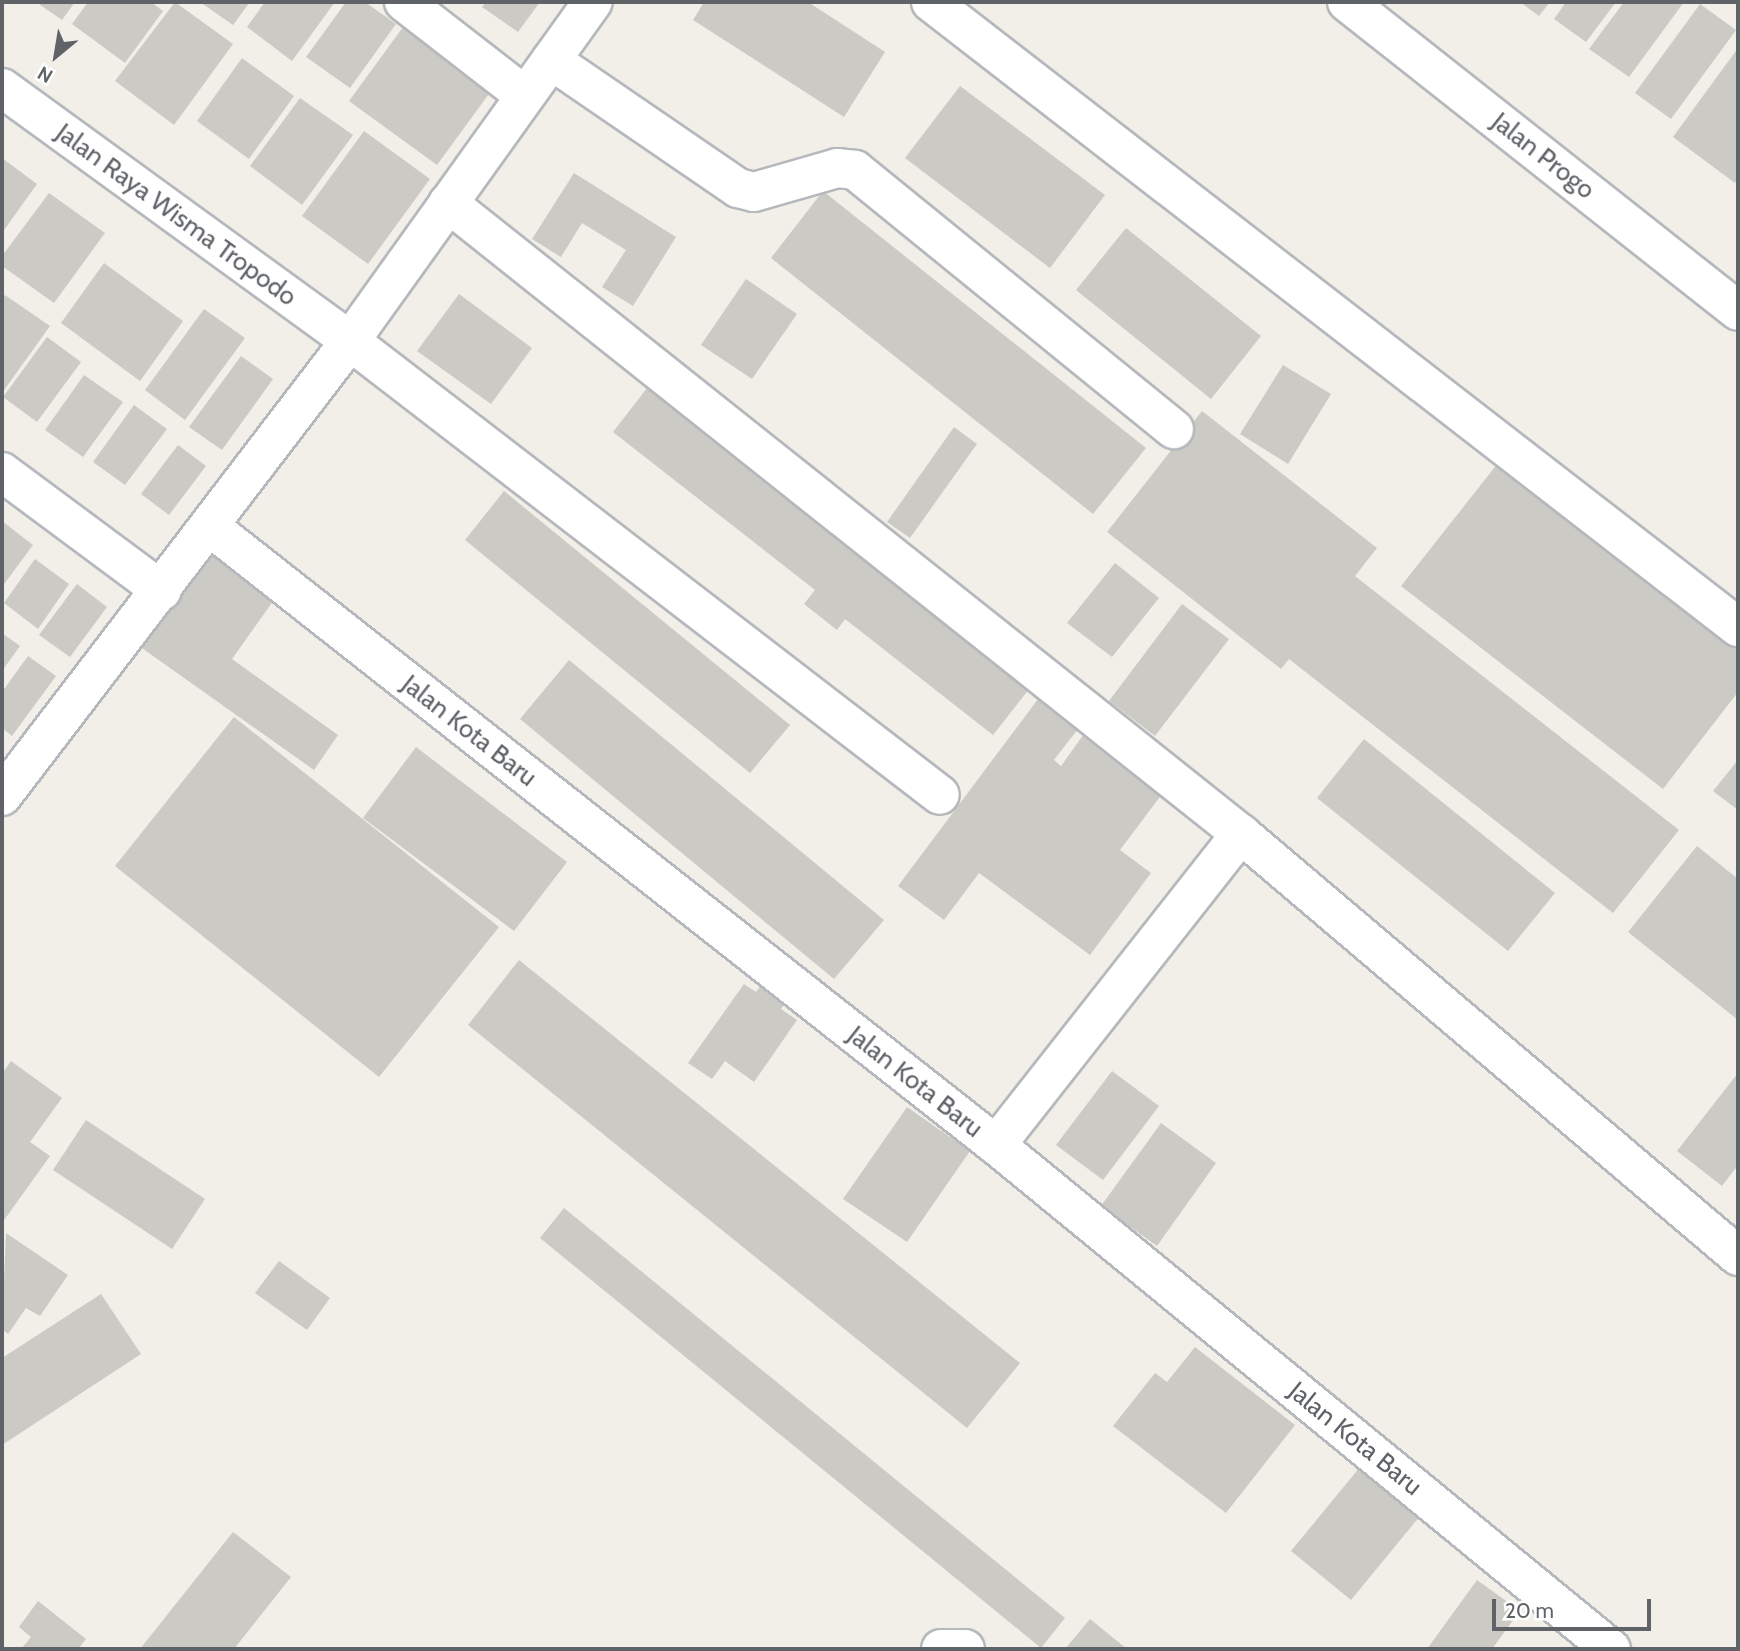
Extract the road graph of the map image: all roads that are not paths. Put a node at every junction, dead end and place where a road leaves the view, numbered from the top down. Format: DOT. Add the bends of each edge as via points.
graph roads {
  1 [pos="404,2"];
  2 [pos="593,2"];
  3 [pos="931,2"];
  4 [pos="1347,2"];
  5 [pos="551,60"];
  6 [pos="2,88"];
  7 [pos="524,95"];
  8 [pos="448,203"];
  9 [pos="1738,311"];
  10 [pos="350,341"];
  11 [pos="1174,429"];
  12 [pos="2,472"];
  13 [pos="209,526"];
  14 [pos="162,592"];
  15 [pos="1738,627"];
  16 [pos="6,781"];
  17 [pos="940,795"];
  18 [pos="1241,834"];
  19 [pos="996,1145"];
  20 [pos="1738,1256"];
  21 [pos="941,1649"];
  22 [pos="965,1649"];
  23 [pos="1611,1649"];
  1 -- 7 [label="street"];
  2 -- 5 [label="street"];
  3 -- 15 [label="street"];
  4 -- 9 [label="street, Jalan Progo"];
  5 -- 7 [label="street"];
  5 -- 11 [label="street" via="738,188 754,192 837,168 855,170"];
  6 -- 10 [label="street, Jalan Raya Wisma Tropodo"];
  7 -- 8 [label="street"];
  8 -- 10 [label="street"];
  8 -- 18 [label="street"];
  10 -- 13 [label="street"];
  10 -- 17 [label="street, Jalan Raya Wisma Tropodo"];
  12 -- 14 [label="street"];
  13 -- 14 [label="street"];
  13 -- 19 [label="street, Jalan Kota Baru"];
  14 -- 16 [label="street"];
  18 -- 19 [label="street"];
  18 -- 20 [label="street"];
  19 -- 23 [label="street, Jalan Kota Baru"];
  21 -- 22 [label="street"];
}
